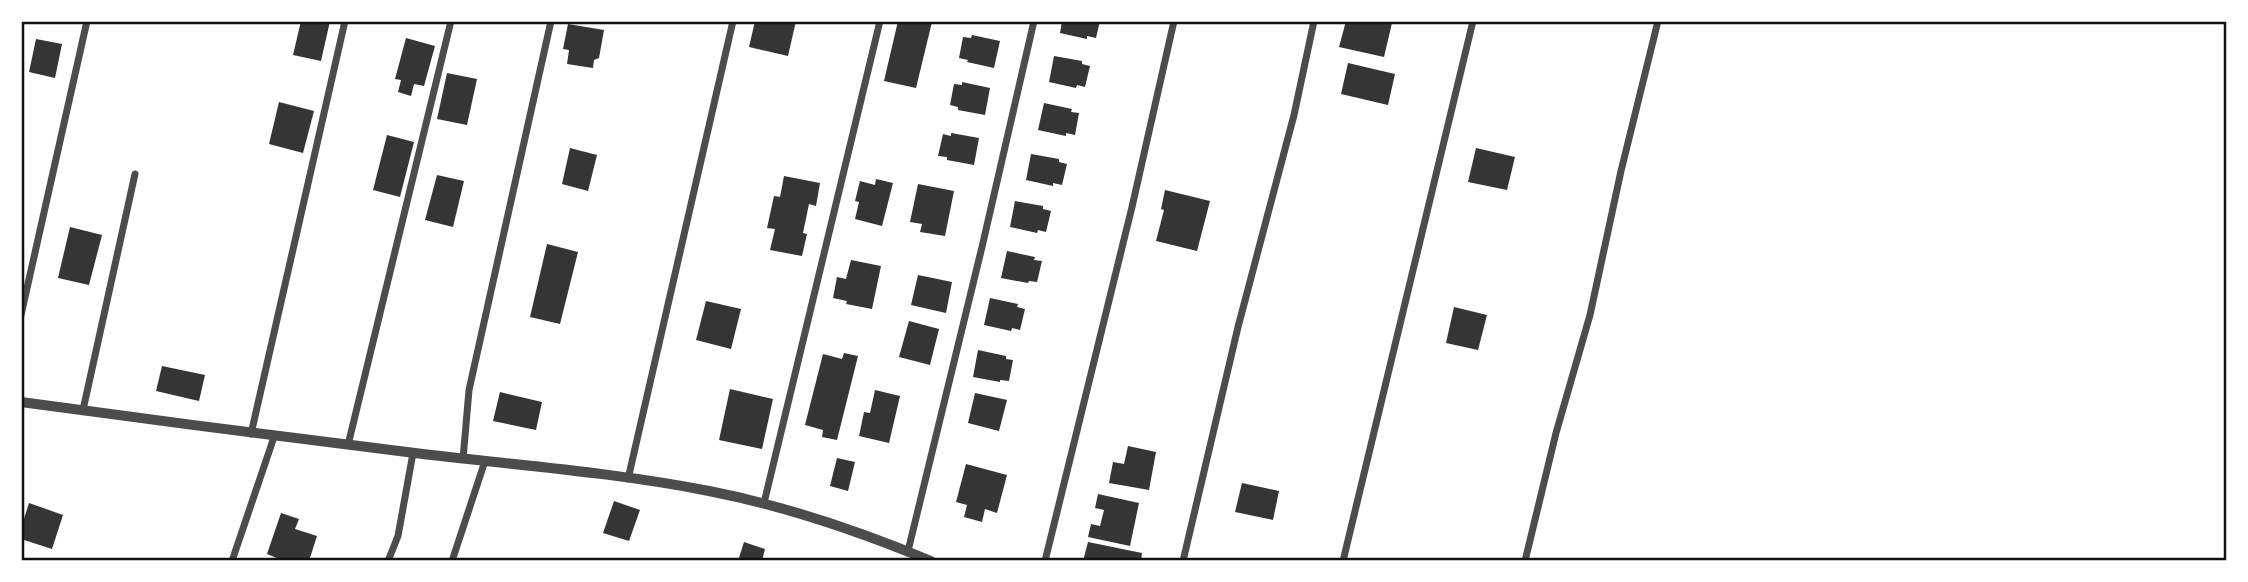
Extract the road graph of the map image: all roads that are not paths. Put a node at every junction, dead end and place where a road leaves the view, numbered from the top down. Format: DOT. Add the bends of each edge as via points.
graph roads {
  1 [pos="87,21"];
  2 [pos="345,21"];
  3 [pos="451,21"];
  4 [pos="551,21"];
  5 [pos="733,21"];
  6 [pos="880,21"];
  7 [pos="1034,21"];
  8 [pos="1174,21"];
  9 [pos="1314,21"];
  10 [pos="1473,21"];
  11 [pos="1658,21"];
  12 [pos="135,174"];
  13 [pos="21,315"];
  14 [pos="21,402"];
  15 [pos="83,410"];
  16 [pos="251,434"];
  17 [pos="274,436"];
  18 [pos="348,445"];
  19 [pos="413,453"];
  20 [pos="463,459"];
  21 [pos="485,461"];
  22 [pos="628,478"];
  23 [pos="764,503"];
  24 [pos="908,551"];
  25 [pos="232,561"];
  26 [pos="388,561"];
  27 [pos="452,561"];
  28 [pos="931,561"];
  29 [pos="1045,561"];
  30 [pos="1183,561"];
  31 [pos="1343,561"];
  32 [pos="1525,561"];
  1 -- 13 [label="street"];
  2 -- 16 [label="street"];
  3 -- 18 [label="street"];
  4 -- 20 [label="street" via="469,390"];
  5 -- 22 [label="street"];
  6 -- 23 [label="street"];
  7 -- 24 [label="street"];
  8 -- 29 [label="street"];
  9 -- 30 [label="street"];
  10 -- 31 [label="street"];
  11 -- 32 [label="street" via="1590,316"];
  12 -- 15 [label="street"];
  14 -- 15 [label="street"];
  15 -- 16 [label="street"];
  16 -- 17 [label="street"];
  17 -- 18 [label="street"];
  17 -- 25 [label="street"];
  18 -- 19 [label="street"];
  19 -- 20 [label="street"];
  19 -- 26 [label="street" via="398,536"];
  20 -- 21 [label="street"];
  21 -- 22 [label="street"];
  21 -- 27 [label="street"];
  22 -- 23 [label="street"];
  23 -- 24 [label="street"];
  24 -- 28 [label="street"];
}
